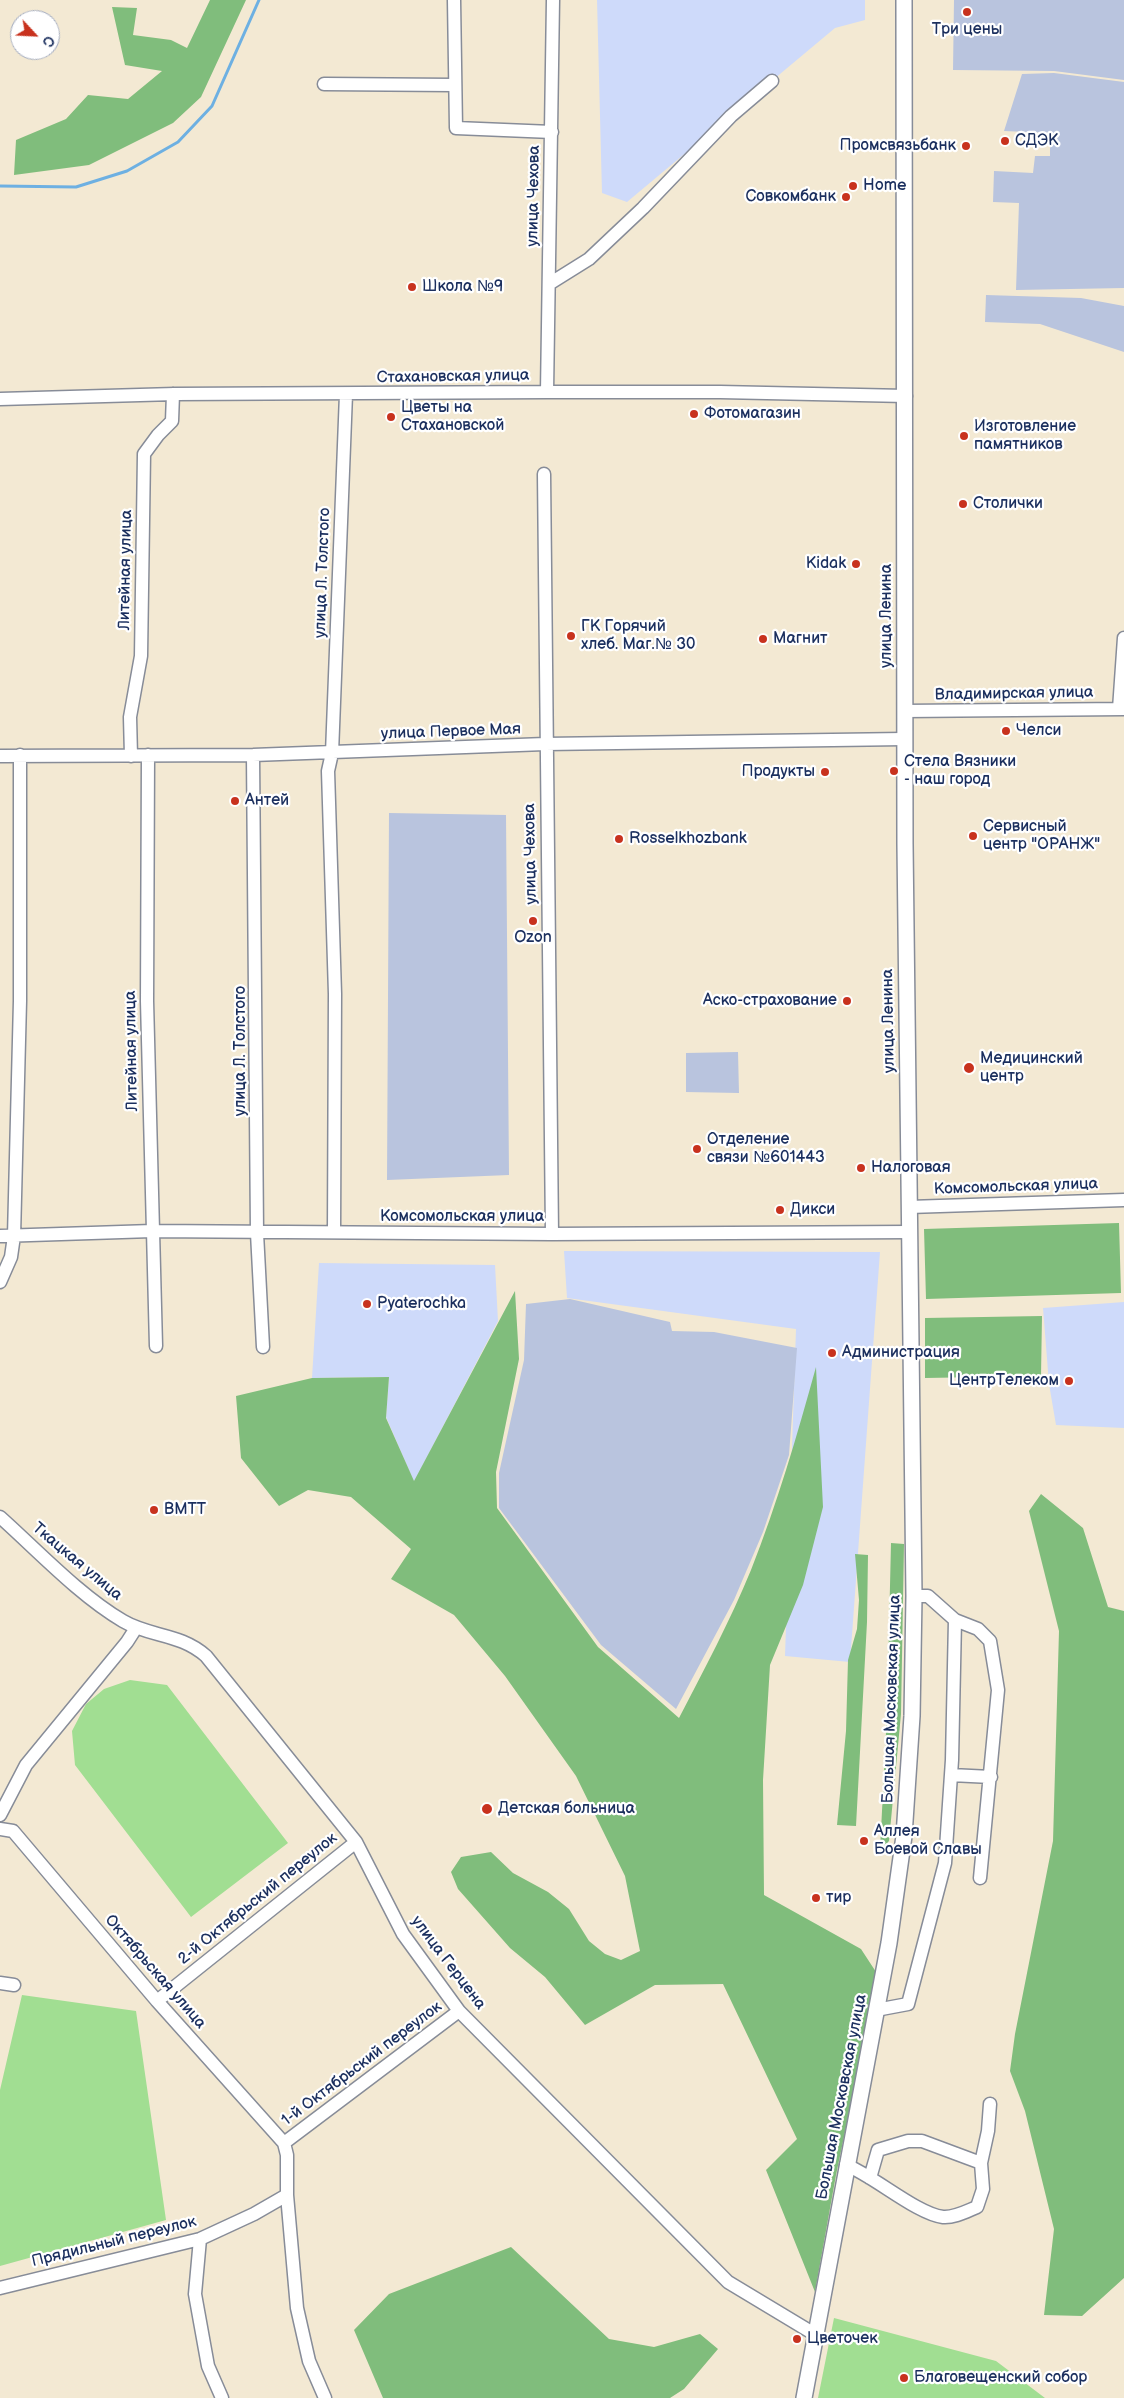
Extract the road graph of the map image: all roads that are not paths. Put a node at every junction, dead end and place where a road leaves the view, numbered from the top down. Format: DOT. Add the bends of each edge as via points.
graph roads {
  1 [pos="454,0"];
  2 [pos="553,0"];
  3 [pos="904,0"];
  4 [pos="772,81"];
  5 [pos="324,84"];
  6 [pos="454,85"];
  7 [pos="552,132"];
  8 [pos="549,284"];
  9 [pos="547,392"];
  10 [pos="173,394"];
  11 [pos="346,394"];
  12 [pos="906,396"];
  13 [pos="0,399"];
  14 [pos="544,474"];
  15 [pos="1124,638"];
  16 [pos="1121,709"];
  17 [pos="904,711"];
  18 [pos="904,739"];
  19 [pos="545,744"];
  20 [pos="332,753"];
  21 [pos="20,755"];
  22 [pos="148,755"];
  23 [pos="253,755"];
  24 [pos="0,756"];
  25 [pos="131,756"];
  26 [pos="1124,1200"];
  27 [pos="909,1207"];
  28 [pos="152,1232"];
  29 [pos="334,1232"];
  30 [pos="909,1232"];
  31 [pos="258,1233"];
  32 [pos="552,1234"];
  33 [pos="0,1236"];
  34 [pos="14,1236"];
  35 [pos="0,1282"];
  36 [pos="156,1346"];
  37 [pos="263,1347"];
  38 [pos="0,1517"];
  39 [pos="914,1596"];
  40 [pos="954,1620"];
  41 [pos="136,1628"];
  42 [pos="951,1775"];
  43 [pos="991,1777"];
  44 [pos="0,1815"];
  45 [pos="0,1829"];
  46 [pos="356,1842"];
  47 [pos="980,1878"];
  48 [pos="0,1983"];
  49 [pos="14,1985"];
  50 [pos="158,2001"];
  51 [pos="876,2010"];
  52 [pos="459,2011"];
  53 [pos="990,2104"];
  54 [pos="284,2143"];
  55 [pos="981,2163"];
  56 [pos="846,2165"];
  57 [pos="870,2178"];
  58 [pos="287,2195"];
  59 [pos="200,2239"];
  60 [pos="0,2288"];
  61 [pos="816,2335"];
  62 [pos="222,2398"];
  63 [pos="325,2398"];
  64 [pos="804,2398"];
  1 -- 6 [label="street"];
  2 -- 7 [label="street, улица Чехова"];
  3 -- 12 [label="main road, улица Ленина"];
  4 -- 8 [label="street" via="731,116 590,260"];
  5 -- 6 [label="street"];
  6 -- 7 [label="street" via="456,128"];
  7 -- 8 [label="street, улица Чехова"];
  8 -- 9 [label="street, улица Чехова"];
  9 -- 11 [label="street, Стахановская улица"];
  9 -- 12 [label="street, Стахановская улица"];
  10 -- 11 [label="street, Стахановская улица"];
  10 -- 13 [label="street, Стахановская улица"];
  10 -- 25 [label="street, Литейная улица" via="172,421 144,454 140,656 130,717"];
  11 -- 20 [label="street, улица Л. Толстого"];
  12 -- 17 [label="main road, улица Ленина"];
  14 -- 19 [label="street, улица Чехова"];
  15 -- 16 [label="street"];
  16 -- 17 [label="street, Владимирская улица"];
  17 -- 18 [label="main road, улица Ленина"];
  18 -- 19 [label="street, улица Первое Мая"];
  18 -- 27 [label="main road, улица Ленина"];
  19 -- 20 [label="street, улица Первое Мая"];
  19 -- 32 [label="street, улица Чехова"];
  20 -- 23 [label="street, улица Первое Мая"];
  20 -- 29 [label="street, улица Л. Толстого" via="328,772 335,994"];
  21 -- 24 [label="street, улица Первое Мая"];
  21 -- 25 [label="street, улица Первое Мая"];
  21 -- 34 [label="street" via="20,1001"];
  22 -- 23 [label="street, улица Первое Мая"];
  22 -- 25 [label="street, улица Первое Мая"];
  22 -- 28 [label="street, Литейная улица" via="147,1001"];
  23 -- 31 [label="street, улица Л. Толстого"];
  26 -- 27 [label="street, Комсомольская улица"];
  27 -- 30 [label="main road, улица Ленина"];
  28 -- 31 [label="street, Комсомольская улица"];
  28 -- 34 [label="street, Комсомольская улица"];
  28 -- 36 [label="street, Литейная улица"];
  29 -- 31 [label="street, Комсомольская улица"];
  29 -- 32 [label="street, Комсомольская улица"];
  30 -- 32 [label="street, Комсомольская улица"];
  30 -- 39 [label="main road, Большая Московская улица"];
  31 -- 37 [label="street, улица Л. Толстого"];
  33 -- 34 [label="street, Комсомольская улица"];
  34 -- 35 [label="street" via="11,1257"];
  38 -- 41 [label="street, Ткацкая улица" via="106,1610"];
  39 -- 40 [label="street" via="928,1596"];
  39 -- 51 [label="main road, Большая Московская улица" via="912,1716 904,1836"];
  40 -- 42 [label="street"];
  40 -- 43 [label="street" via="978,1629 990,1641 998,1690"];
  41 -- 44 [label="street" via="26,1765"];
  41 -- 46 [label="street, улица Герцена" via="180,1639 206,1656"];
  42 -- 43 [label="street"];
  42 -- 51 [label="street" via="945,1864 908,2004"];
  43 -- 47 [label="street"];
  45 -- 50 [label="street, Октябрьская улица" via="13,1831"];
  46 -- 50 [label="street, 2-й Октябрьский переулок"];
  46 -- 52 [label="street, улица Герцена" via="403,1934"];
  48 -- 49 [label="street"];
  50 -- 54 [label="street, Октябрьская улица"];
  51 -- 56 [label="main road, Большая Московская улица"];
  52 -- 54 [label="street, 1-й Октябрьский переулок"];
  52 -- 61 [label="street, улица Герцена" via="728,2282"];
  53 -- 55 [label="street"];
  54 -- 58 [label="street"];
  55 -- 57 [label="street" via="922,2141 908,2141 878,2150"];
  55 -- 57 [label="street" via="983,2189 977,2207 944,2217 927,2212"];
  56 -- 57 [label="street"];
  56 -- 61 [label="main road, Большая Московская улица"];
  58 -- 59 [label="street, Прядильный переулок"];
  58 -- 63 [label="street" via="297,2308 308,2361"];
  59 -- 60 [label="street, Прядильный переулок"];
  59 -- 62 [label="street" via="195,2294 208,2366"];
  61 -- 64 [label="main road, Большая Московская улица"];
}
